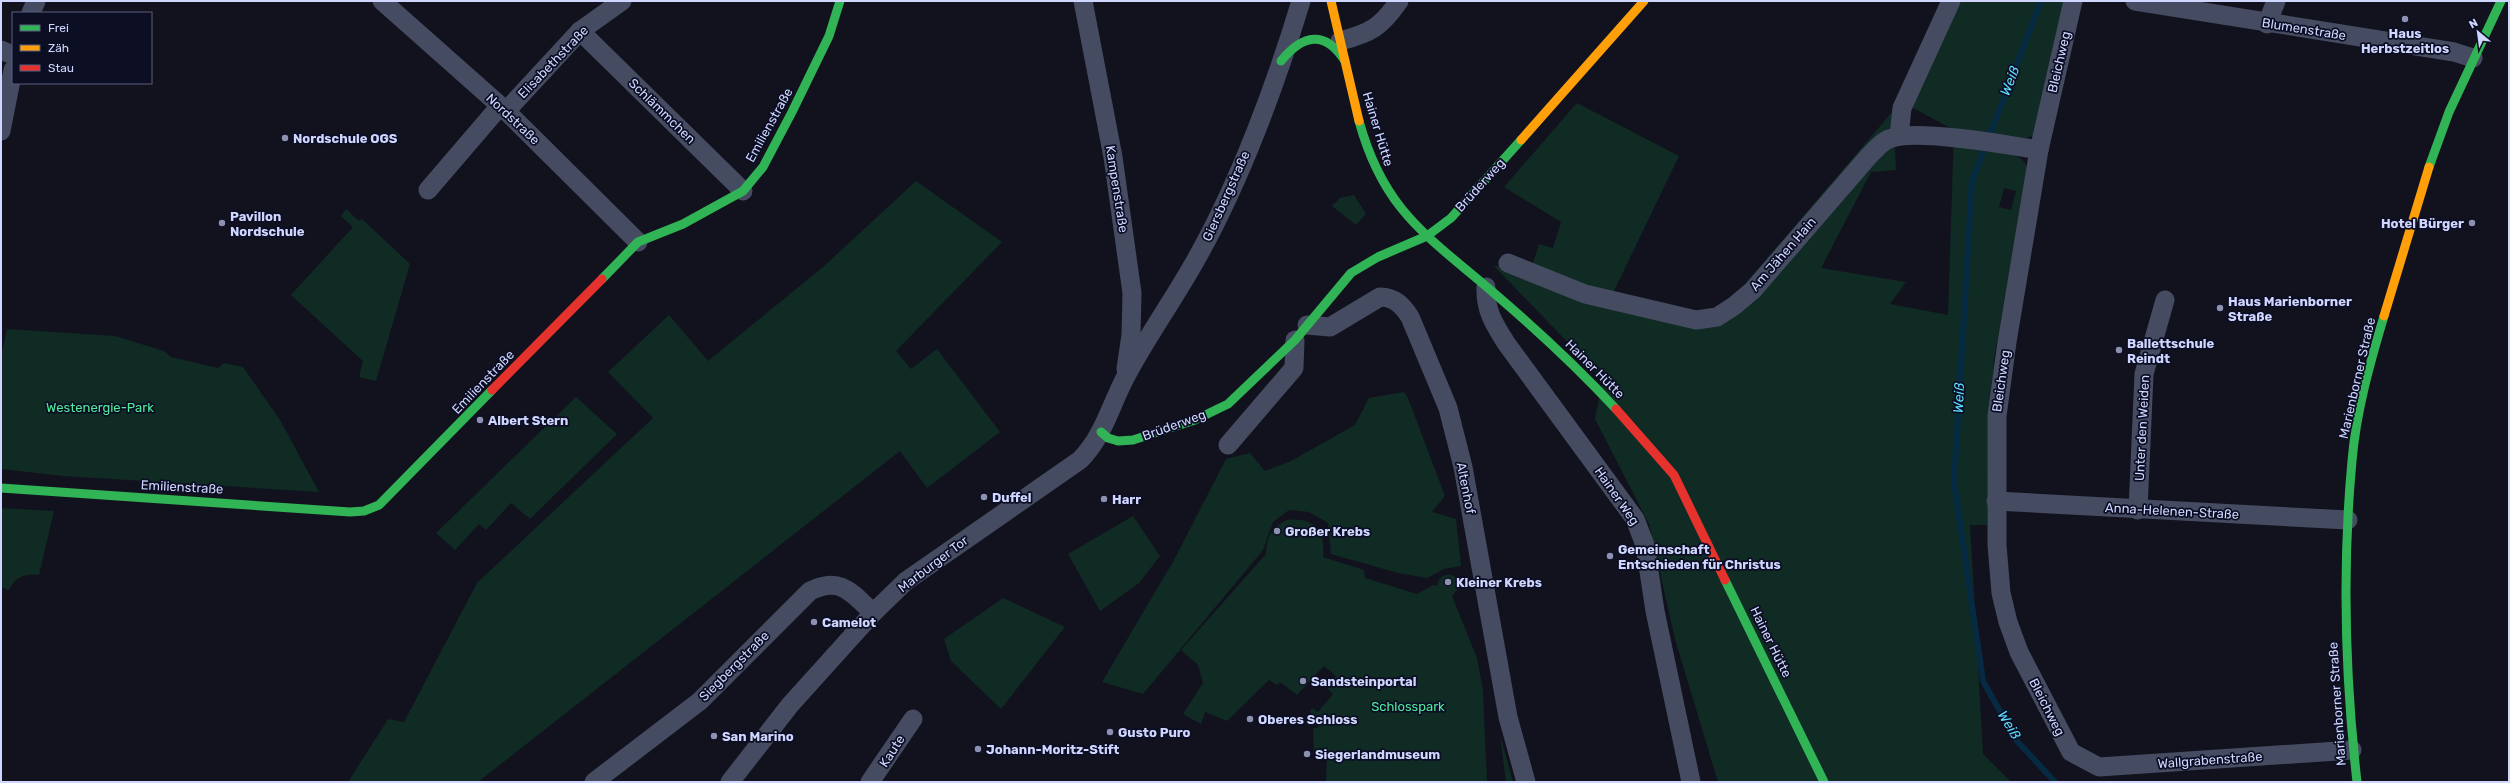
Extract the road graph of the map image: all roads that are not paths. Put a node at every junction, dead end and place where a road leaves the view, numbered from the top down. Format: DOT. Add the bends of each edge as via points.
graph roads {
  1 [pos="36,1"];
  2 [pos="382,1"];
  3 [pos="622,1"];
  4 [pos="840,1"];
  5 [pos="1083,1"];
  6 [pos="1301,1"];
  7 [pos="1331,1"];
  8 [pos="1399,1"];
  9 [pos="1644,1"];
  10 [pos="1951,1"];
  11 [pos="2073,1"];
  12 [pos="2135,1"];
  13 [pos="2276,1"];
  14 [pos="2501,1"];
  15 [pos="31,12"];
  16 [pos="2267,24"];
  17 [pos="580,31"];
  18 [pos="1340,41"];
  19 [pos="1,50"];
  20 [pos="12,55"];
  21 [pos="2473,58"];
  22 [pos="1282,61"];
  23 [pos="1345,62"];
  24 [pos="12,75"];
  25 [pos="503,109"];
  26 [pos="1,131"];
  27 [pos="1899,136"];
  28 [pos="2039,150"];
  29 [pos="428,190"];
  30 [pos="743,190"];
  31 [pos="1427,236"];
  32 [pos="638,242"];
  33 [pos="1508,264"];
  34 [pos="1486,287"];
  35 [pos="2165,300"];
  36 [pos="1307,325"];
  37 [pos="1295,340"];
  38 [pos="1125,378"];
  39 [pos="1101,432"];
  40 [pos="1228,445"];
  41 [pos="1,488"];
  42 [pos="1996,501"];
  43 [pos="2138,510"];
  44 [pos="2348,520"];
  45 [pos="874,613"];
  46 [pos="913,719"];
  47 [pos="2352,750"];
  48 [pos="2071,752"];
  49 [pos="594,782"];
  50 [pos="730,782"];
  51 [pos="870,782"];
  52 [pos="1526,782"];
  53 [pos="1691,782"];
  54 [pos="1824,782"];
  55 [pos="2357,782"];
  1 -- 15 [label="street"];
  2 -- 25 [label="street, Nordstraße"];
  3 -- 17 [label="street, Elisabethstraße"];
  4 -- 30 [label="street, Emilienstraße" via="829,36 792,112 763,167"];
  5 -- 38 [label="street, Kampenstraße" via="1113,156 1132,293 1131,335"];
  6 -- 22 [label="street, Giersbergstraße"];
  7 -- 18 [label="street, Hainer Hütte"];
  8 -- 18 [label="street" via="1386,20 1376,28"];
  9 -- 31 [label="street, Brüderweg" via="1452,218"];
  10 -- 27 [label="street" via="1902,108"];
  11 -- 28 [label="street, Bleichweg"];
  12 -- 16 [label="street, Blumenstraße"];
  13 -- 16 [label="street"];
  14 -- 21 [label="street, Marienborner Straße"];
  16 -- 21 [label="street, Blumenstraße" via="2454,52"];
  17 -- 25 [label="street, Elisabethstraße"];
  17 -- 30 [label="street, Schlämmchen"];
  18 -- 23 [label="street, Hainer Hütte"];
  19 -- 20 [label="street"];
  21 -- 44 [label="street, Marienborner Straße" via="2429,167 2374,349 2352,460"];
  22 -- 23 [label="street" via="1290,49 1302,41 1316,38 1328,41 1338,49"];
  22 -- 38 [label="street, Giersbergstraße" via="1237,176 1199,255"];
  23 -- 31 [label="street, Hainer Hütte" via="1361,123 1378,172 1401,211"];
  24 -- 26 [label="street"];
  25 -- 29 [label="street, Elisabethstraße"];
  25 -- 32 [label="street, Nordstraße"];
  27 -- 28 [label="street, Am Jähen Hain" via="1948,138"];
  27 -- 33 [label="street, Am Jähen Hain" via="1888,139 1868,157 1753,290 1717,317 1696,320 1585,294"];
  28 -- 42 [label="street, Bleichweg" via="1996,416"];
  30 -- 32 [label="street, Emilienstraße" via="683,224"];
  31 -- 34 [label="street, Hainer Hütte"];
  31 -- 36 [label="street, Brüderweg" via="1378,257 1350,273"];
  32 -- 41 [label="street, Emilienstraße" via="387,499 364,511"];
  34 -- 53 [label="street, Hainer Weg" via="1485,302 1490,318 1635,518 1642,533 1655,611"];
  34 -- 54 [label="street, Hainer Hütte" via="1552,345 1640,433 1674,475"];
  35 -- 43 [label="street, Unter den Weiden" via="2144,374"];
  36 -- 37 [label="street, Brüderweg"];
  36 -- 52 [label="street, Altenhof" via="1330,327 1380,297 1395,300 1403,306 1410,317 1448,408 1463,467 1508,717"];
  37 -- 39 [label="street, Brüderweg" via="1228,404 1195,420 1133,440 1118,440"];
  37 -- 40 [label="street" via="1294,368"];
  38 -- 39 [label="street, Marburger Tor"];
  39 -- 45 [label="street, Marburger Tor" via="1080,460 906,581"];
  42 -- 43 [label="street, Anna-Helenen-Straße"];
  42 -- 48 [label="street, Bleichweg" via="1996,545 2001,593 2008,622 2022,658"];
  43 -- 44 [label="street, Anna-Helenen-Straße"];
  44 -- 47 [label="street, Marienborner Straße" via="2346,639"];
  45 -- 49 [label="street, Siegbergstraße" via="849,589 840,586 819,587 810,591 700,700"];
  45 -- 50 [label="street, Marburger Tor" via="790,705"];
  46 -- 51 [label="street, Kaute"];
  47 -- 48 [label="street, Wallgrabenstraße" via="2099,767"];
  47 -- 55 [label="street, Marienborner Straße"];
}
